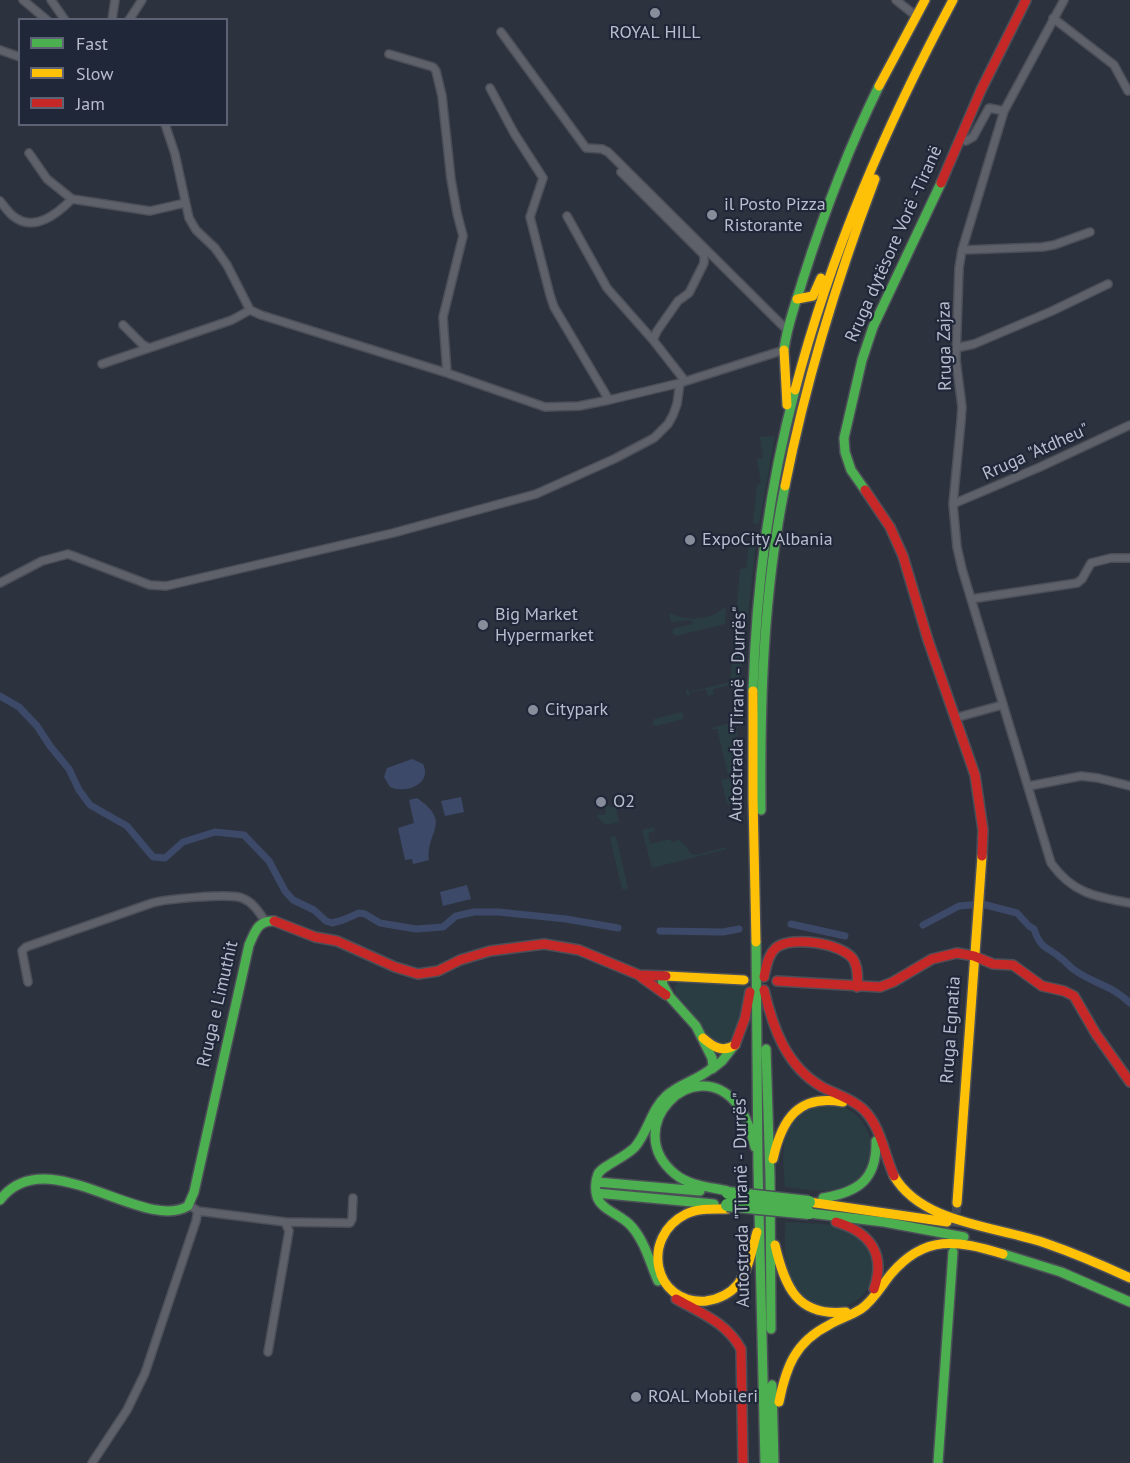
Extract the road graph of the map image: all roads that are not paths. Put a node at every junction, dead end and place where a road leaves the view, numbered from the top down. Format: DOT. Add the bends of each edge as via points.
graph roads {
  1 [pos="23,0"];
  2 [pos="51,0"];
  3 [pos="115,0"];
  4 [pos="142,0"];
  5 [pos="896,0"];
  6 [pos="925,0"];
  7 [pos="953,0"];
  8 [pos="961,0"];
  9 [pos="1026,0"];
  10 [pos="1064,0"];
  11 [pos="916,16"];
  12 [pos="45,18"];
  13 [pos="64,18"];
  14 [pos="112,18"];
  15 [pos="130,18"];
  16 [pos="1053,18"];
  17 [pos="501,32"];
  18 [pos="0,50"];
  19 [pos="389,54"];
  20 [pos="18,56"];
  21 [pos="490,88"];
  22 [pos="1128,91"];
  23 [pos="1004,111"];
  24 [pos="166,126"];
  25 [pos="961,139"];
  26 [pos="29,153"];
  27 [pos="621,172"];
  28 [pos="72,199"];
  29 [pos="0,201"];
  30 [pos="185,203"];
  31 [pos="852,213"];
  32 [pos="567,216"];
  33 [pos="1090,232"];
  34 [pos="962,250"];
  35 [pos="1108,284"];
  36 [pos="796,299"];
  37 [pos="250,310"];
  38 [pos="123,325"];
  39 [pos="787,330"];
  40 [pos="653,340"];
  41 [pos="149,348"];
  42 [pos="956,348"];
  43 [pos="784,350"];
  44 [pos="102,364"];
  45 [pos="447,373"];
  46 [pos="682,382"];
  47 [pos="609,400"];
  48 [pos="788,423"];
  49 [pos="1130,425"];
  50 [pos="953,504"];
  51 [pos="1130,558"];
  52 [pos="0,583"];
  53 [pos="970,598"];
  54 [pos="1002,705"];
  55 [pos="955,718"];
  56 [pos="1029,786"];
  57 [pos="1130,786"];
  58 [pos="1129,903"];
  59 [pos="265,921"];
  60 [pos="756,934"];
  61 [pos="974,956"];
  62 [pos="639,975"];
  63 [pos="662,976"];
  64 [pos="681,976"];
  65 [pos="764,977"];
  66 [pos="744,980"];
  67 [pos="777,981"];
  68 [pos="28,982"];
  69 [pos="857,987"];
  70 [pos="764,990"];
  71 [pos="669,998"];
  72 [pos="680,1007"];
  73 [pos="699,1032"];
  74 [pos="735,1045"];
  75 [pos="708,1072"];
  76 [pos="1130,1082"];
  77 [pos="758,1160"];
  78 [pos="770,1178"];
  79 [pos="596,1187"];
  80 [pos="353,1198"];
  81 [pos="728,1199"];
  82 [pos="0,1200"];
  83 [pos="957,1203"];
  84 [pos="194,1208"];
  85 [pos="809,1208"];
  86 [pos="285,1222"];
  87 [pos="765,1222"];
  88 [pos="953,1252"];
  89 [pos="1073,1265"];
  90 [pos="1093,1273"];
  91 [pos="1130,1278"];
  92 [pos="1130,1283"];
  93 [pos="1130,1296"];
  94 [pos="1130,1302"];
  95 [pos="268,1353"];
  96 [pos="92,1463"];
  97 [pos="743,1463"];
  98 [pos="765,1463"];
  99 [pos="776,1463"];
  100 [pos="938,1463"];
  1 -- 12 [label="street"];
  2 -- 13 [label="street"];
  3 -- 14 [label="street"];
  4 -- 15 [label="street"];
  5 -- 11 [label="street"];
  6 -- 11 [label="main road"];
  7 -- 31 [label="main road, Autostrada \"Tiranë - Durrës\"" via="903,95"];
  8 -- 65 [label="main road, Autostrada \"Tiranë - Durrës\"" via="907,106 852,237 815,351 787,473 770,588 761,693"];
  9 -- 25 [label="main road, Rruga dytësore Vorë -Tiranë"];
  10 -- 16 [label="street, Rruga Zajza"];
  11 -- 36 [label="main road" via="849,153"];
  16 -- 22 [label="street" via="1114,65"];
  16 -- 23 [label="street, Rruga Zajza"];
  17 -- 39 [label="street" via="586,148 608,152"];
  18 -- 20 [label="street"];
  19 -- 45 [label="street" via="433,67 442,96 463,236 443,317"];
  21 -- 47 [label="street" via="541,174 542,183 530,217 554,307"];
  23 -- 25 [label="street" via="989,108 973,137"];
  23 -- 34 [label="street, Rruga Zajza"];
  24 -- 30 [label="street" via="176,154"];
  25 -- 55 [label="main road, Rruga dytësore Vorë -Tiranë" via="866,345 844,438 851,470 884,516 902,551"];
  26 -- 28 [label="street" via="47,179"];
  27 -- 40 [label="street" via="705,259 689,292 678,301"];
  28 -- 29 [label="street" via="41,222 15,217"];
  28 -- 30 [label="street" via="150,211"];
  30 -- 37 [label="street" via="196,230 227,265"];
  31 -- 36 [label="main road" via="842,221 816,292"];
  31 -- 48 [label="main road, Autostrada \"Tiranë - Durrës\"" via="816,319"];
  32 -- 40 [label="street" via="607,288"];
  33 -- 34 [label="street" via="1042,247"];
  34 -- 42 [label="street, Rruga Zajza"];
  35 -- 42 [label="street" via="974,344"];
  36 -- 39 [label="main road"];
  37 -- 41 [label="street" via="232,320"];
  37 -- 45 [label="street"];
  38 -- 41 [label="street"];
  39 -- 43 [label="main road"];
  40 -- 46 [label="street"];
  41 -- 44 [label="street"];
  42 -- 50 [label="street, Rruga Zajza" via="962,407"];
  43 -- 46 [label="street"];
  43 -- 48 [label="main road"];
  45 -- 47 [label="street" via="545,407"];
  46 -- 47 [label="street"];
  46 -- 52 [label="street" via="673,415 654,438 536,494 393,533 166,586 150,585 68,554 42,561"];
  48 -- 60 [label="main road, Autostrada \"Tiranë - Durrës\"" via="764,548 754,655"];
  49 -- 50 [label="street, Rruga \"Atdheu\""];
  50 -- 53 [label="street, Rruga Zajza" via="957,547"];
  51 -- 53 [label="street" via="1091,563 1077,582"];
  53 -- 54 [label="street, Rruga Zajza"];
  54 -- 55 [label="street"];
  54 -- 56 [label="street, Rruga Zajza"];
  55 -- 61 [label="main road, Rruga dytësore Vorë -Tiranë" via="980,796 983,830"];
  56 -- 57 [label="street" via="1081,776"];
  56 -- 58 [label="street, Rruga Zajza" via="1047,855 1057,872 1083,892"];
  59 -- 62 [label="main road" via="337,941 418,974 438,971 490,951 544,944 579,950"];
  59 -- 68 [label="street" via="252,903 240,897 152,903 26,946 22,951"];
  59 -- 84 [label="main road, Rruga e Limuthit" via="257,927 249,945 194,1192"];
  60 -- 74 [label="main road" via="748,1010"];
  60 -- 77 [label="main road, Autostrada \"Tiranë - Durrës\""];
  61 -- 69 [label="main road, Rruga Egnatia" via="940,956 886,985"];
  61 -- 76 [label="main road" via="993,964 1013,965 1042,986 1074,996"];
  61 -- 83 [label="main road, Rruga Egnatia"];
  62 -- 63 [label="main road"];
  62 -- 71 [label="main road"];
  63 -- 64 [label="main road"];
  63 -- 71 [label="main road"];
  64 -- 66 [label="main road"];
  64 -- 72 [label="main road" via="671,988"];
  65 -- 69 [label="main road" via="776,949 802,942 848,953 856,966"];
  65 -- 70 [label="main road, Autostrada \"Tiranë - Durrës\""];
  67 -- 69 [label="main road, Rruga Egnatia"];
  70 -- 78 [label="main road, Autostrada \"Tiranë - Durrës\""];
  70 -- 89 [label="main road" via="775,1029 789,1057 810,1080 870,1116 892,1174 909,1196 943,1215 1004,1230"];
  71 -- 72 [label="main road"];
  72 -- 73 [label="main road"];
  73 -- 74 [label="main road" via="719,1049"];
  73 -- 75 [label="main road" via="714,1063"];
  74 -- 75 [label="main road"];
  75 -- 79 [label="main road" via="666,1096 636,1145 600,1170"];
  77 -- 81 [label="main road" via="740,1110 722,1092 695,1087 678,1093 665,1104 654,1130 661,1161 673,1174"];
  77 -- 87 [label="main road, Autostrada \"Tiranë - Durrës\""];
  78 -- 85 [label="main road" via="777,1141 793,1113 822,1099 850,1104 863,1114 874,1131 874,1166 854,1191"];
  78 -- 87 [label="main road, Autostrada \"Tiranë - Durrës\""];
  79 -- 81 [label="main road"];
  79 -- 97 [label="main road" via="598,1200 623,1217 636,1232 668,1293 720,1323 738,1342 742,1356"];
  80 -- 86 [label="street" via="350,1223"];
  81 -- 85 [label="main road, bridge"];
  81 -- 87 [label="main road" via="686,1214 663,1233 657,1251 658,1267 664,1283 676,1294 708,1302 731,1292 742,1279"];
  82 -- 84 [label="main road" via="16,1186 56,1180 158,1211"];
  84 -- 86 [label="street"];
  84 -- 96 [label="street" via="145,1373 127,1410"];
  85 -- 87 [label="main road" via="852,1227 869,1240 877,1254 880,1266 875,1287 852,1310 825,1314 798,1299 784,1277"];
  85 -- 89 [label="main road" via="963,1237"];
  86 -- 95 [label="street" via="289,1231"];
  87 -- 98 [label="main road, Autostrada \"Tiranë - Durrës\""];
  87 -- 99 [label="main road, Autostrada \"Tiranë - Durrës\""];
  88 -- 100 [label="main road"];
  89 -- 90 [label="main road"];
  89 -- 90 [label="main road"];
  89 -- 99 [label="main road" via="956,1242 928,1246 909,1255 869,1303 813,1334 795,1354 779,1396"];
  90 -- 91 [label="main road"];
  90 -- 92 [label="main road"];
  90 -- 93 [label="main road"];
  90 -- 94 [label="main road"];
}
